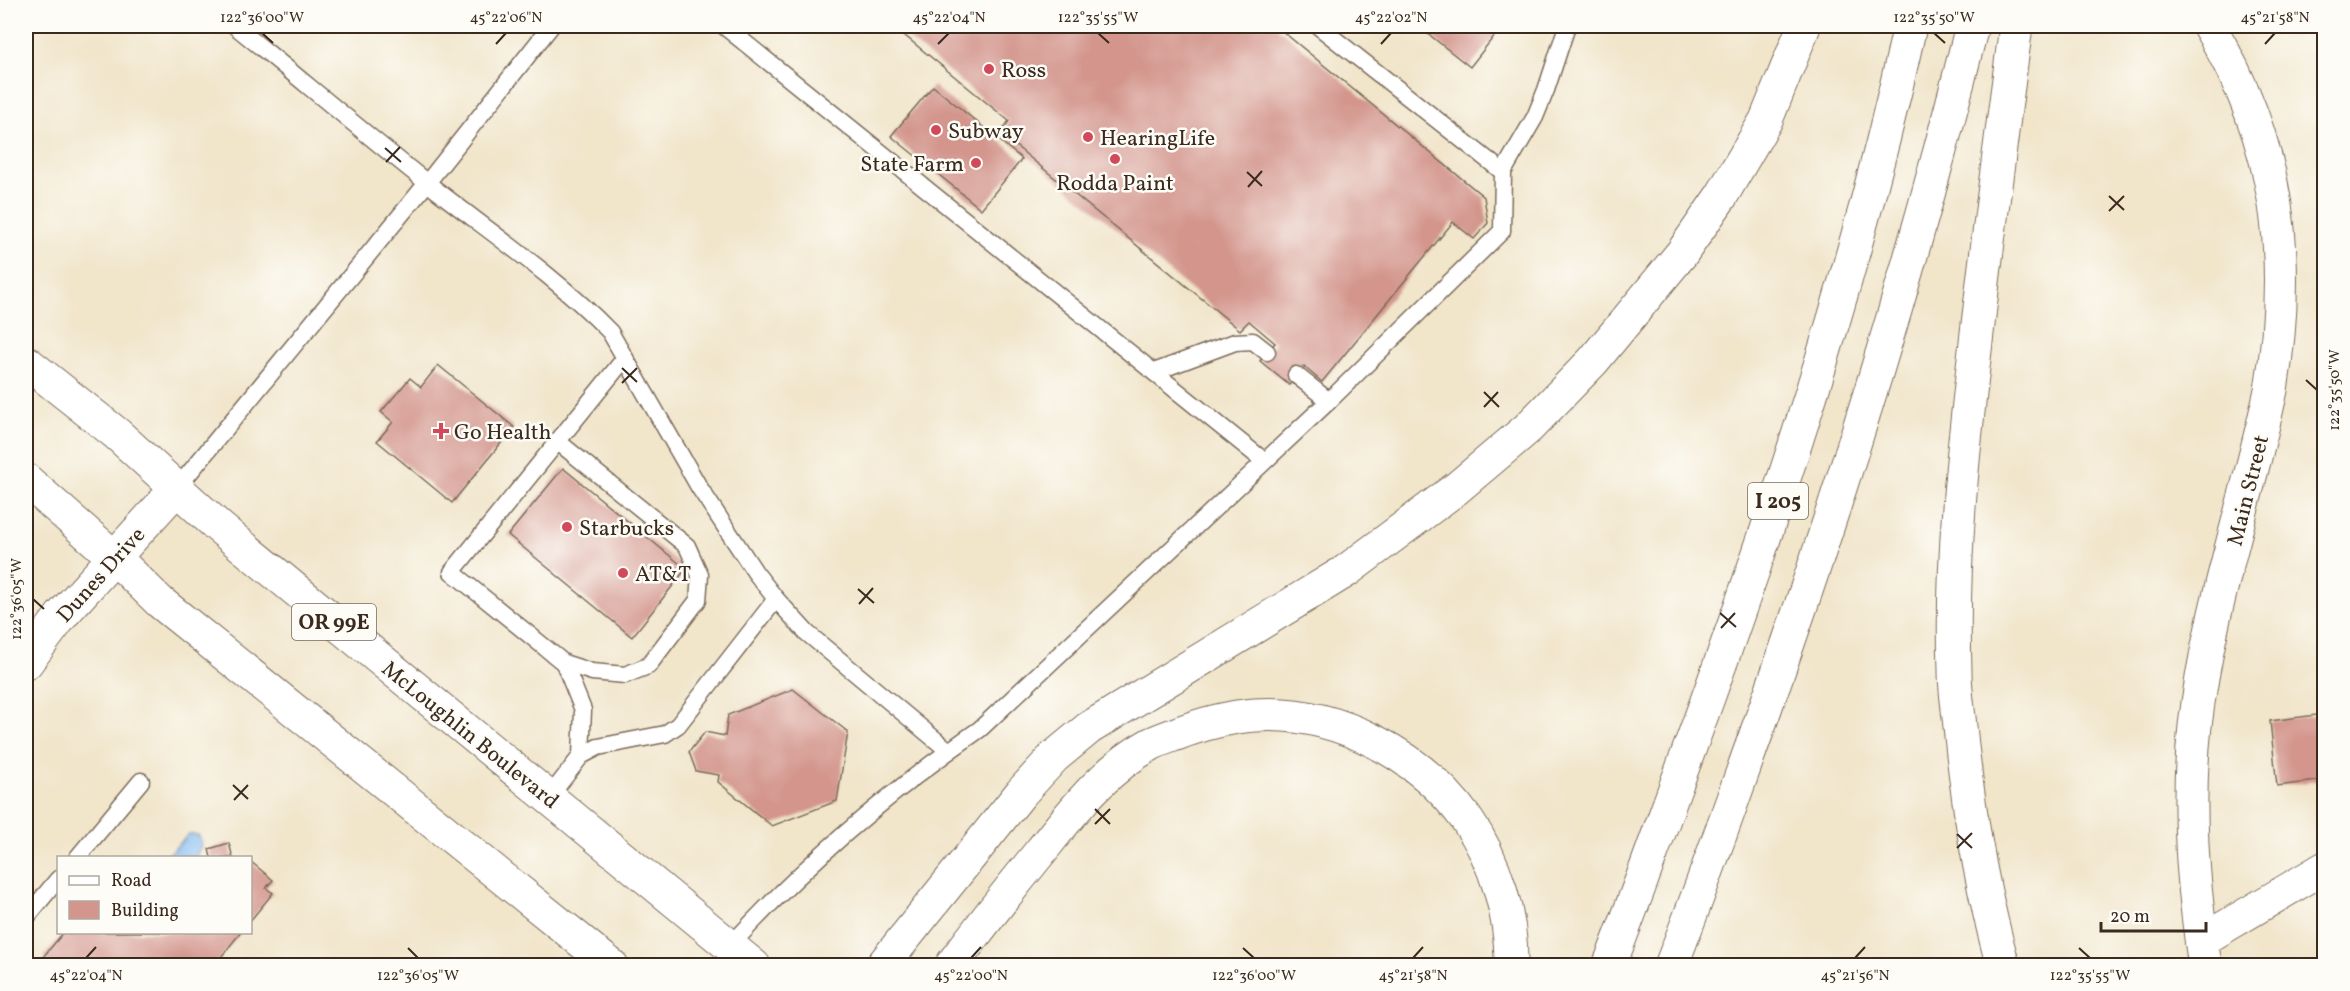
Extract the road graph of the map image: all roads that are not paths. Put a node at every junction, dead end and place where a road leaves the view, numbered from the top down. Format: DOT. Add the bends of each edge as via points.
graph roads {
  1 [pos="235,26"];
  2 [pos="551,26"];
  3 [pos="724,26"];
  4 [pos="1318,26"];
  5 [pos="1567,26"];
  6 [pos="1804,26"];
  7 [pos="1910,26"];
  8 [pos="1972,26"];
  9 [pos="2016,26"];
  10 [pos="2209,26"];
  11 [pos="1503,172"];
  12 [pos="427,183"];
  13 [pos="1267,352"];
  14 [pos="625,358"];
  15 [pos="26,362"];
  16 [pos="1154,372"];
  17 [pos="1296,375"];
  18 [pos="1329,401"];
  19 [pos="557,441"];
  20 [pos="1264,461"];
  21 [pos="26,480"];
  22 [pos="177,488"];
  23 [pos="114,557"];
  24 [pos="776,599"];
  25 [pos="26,663"];
  26 [pos="564,663"];
  27 [pos="949,751"];
  28 [pos="581,756"];
  29 [pos="141,781"];
  30 [pos="549,797"];
  31 [pos="79,856"];
  32 [pos="2325,868"];
  33 [pos="57,880"];
  34 [pos="26,918"];
  35 [pos="2203,953"];
  36 [pos="742,955"];
  37 [pos="960,960"];
  38 [pos="612,966"];
  39 [pos="882,966"];
  40 [pos="1511,966"];
  41 [pos="1610,966"];
  42 [pos="1671,966"];
  43 [pos="2003,966"];
  1 -- 12 [label="lane"];
  2 -- 12 [label="lane"];
  3 -- 16 [label="lane"];
  4 -- 11 [label="lane"];
  5 -- 11 [label="lane" via="1535,117"];
  6 -- 39 [label="main road" via="1766,120 1722,195 1682,253 1593,361 1528,428 1346,571 1089,729 1054,757"];
  7 -- 41 [label="main road, I 205" via="1884,141 1811,399 1766,536"];
  8 -- 42 [label="main road, I 205" via="1919,231 1865,414 1789,644"];
  9 -- 43 [label="main road" via="1962,459 1954,605 1955,672 1968,802 1978,865"];
  10 -- 35 [label="main road, Main Street" via="2252,111 2275,200 2282,261 2278,352 2271,390 2209,645 2195,726 2192,846"];
  11 -- 18 [label="lane" via="1502,231"];
  12 -- 14 [label="lane" via="594,315 610,332"];
  12 -- 22 [label="lane"];
  13 -- 16 [label="lane" via="1253,341 1235,342"];
  14 -- 19 [label="lane"];
  14 -- 24 [label="lane" via="699,487"];
  15 -- 22 [label="main road, McLoughlin Boulevard / OR 99E" via="117,434"];
  16 -- 20 [label="lane"];
  17 -- 18 [label="lane"];
  18 -- 20 [label="lane"];
  19 -- 26 [label="lane" via="452,572"];
  19 -- 26 [label="lane" via="687,546 700,575 698,600 648,666 625,675 592,672"];
  20 -- 27 [label="lane" via="980,729"];
  21 -- 23 [label="main road"];
  22 -- 23 [label="main road, Dunes Drive"];
  22 -- 30 [label="main road, McLoughlin Boulevard / OR 99E" via="219,527"];
  23 -- 25 [label="main road, Dunes Drive"];
  23 -- 38 [label="main road" via="160,602"];
  24 -- 27 [label="lane" via="807,633"];
  24 -- 28 [label="lane" via="678,724 665,734 598,747"];
  26 -- 28 [label="lane" via="583,710"];
  27 -- 36 [label="lane" via="910,779 770,902"];
  28 -- 30 [label="lane"];
  29 -- 31 [label="lane"];
  30 -- 36 [label="main road, McLoughlin Boulevard / OR 99E"];
  32 -- 35 [label="street"];
  33 -- 34 [label="lane"];
  37 -- 40 [label="main road" via="1067,818 1120,765 1151,744 1189,729 1221,719 1257,715 1321,722 1359,734 1416,768 1442,791 1467,820 1486,853 1507,916"];
}
